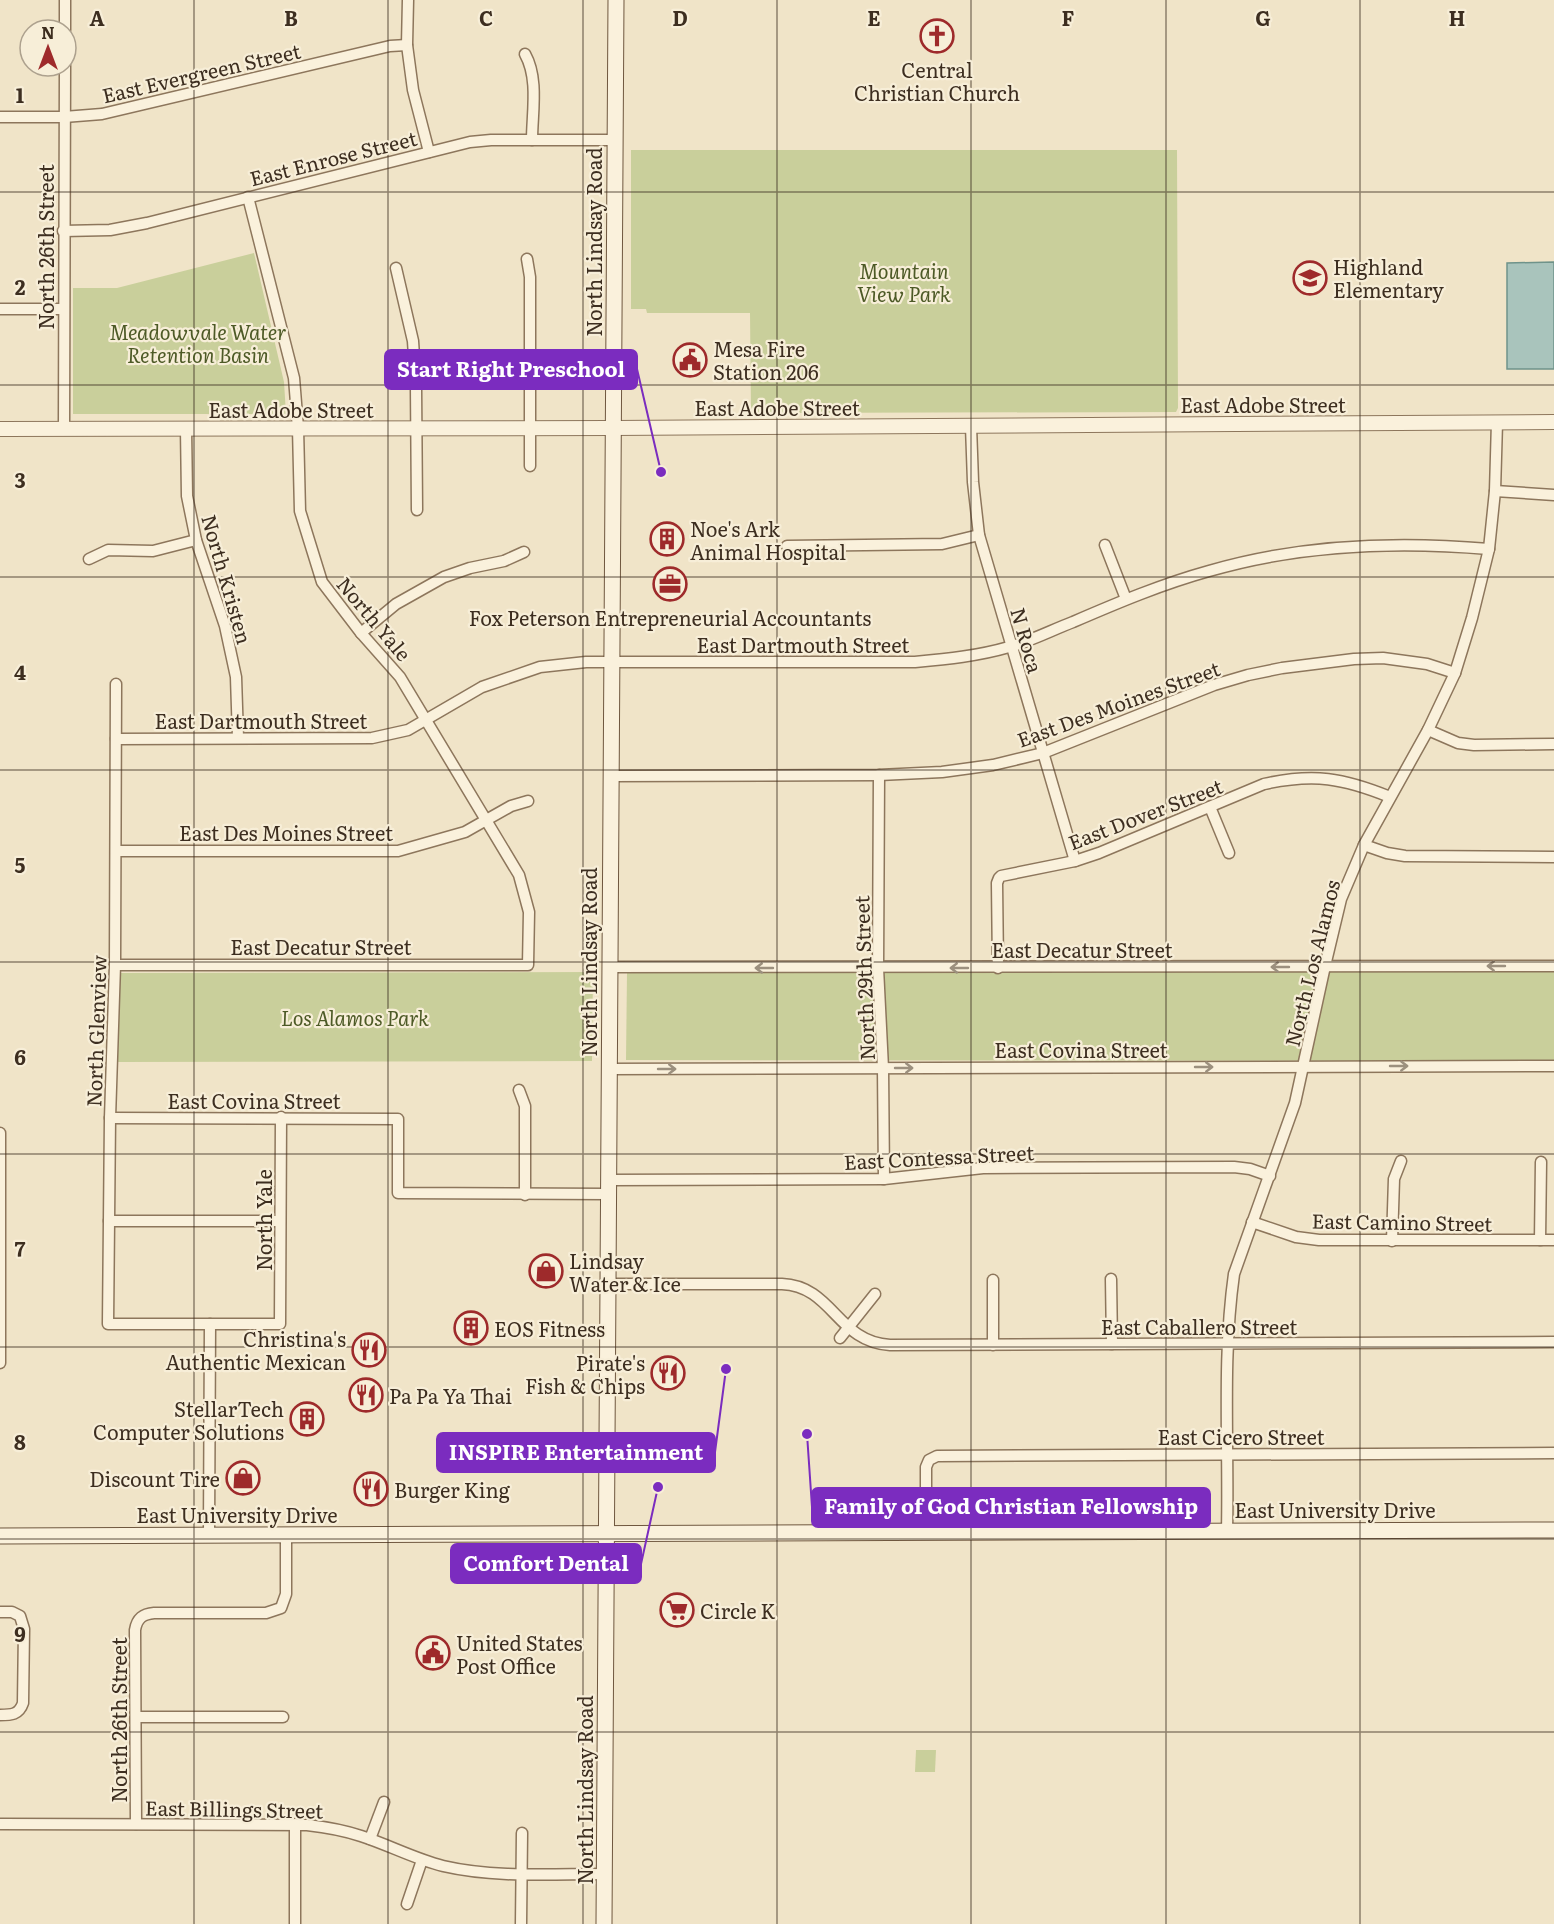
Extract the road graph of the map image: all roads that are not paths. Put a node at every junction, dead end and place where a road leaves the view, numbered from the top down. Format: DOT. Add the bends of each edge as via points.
graph roads {
  1 [pos="65,0"];
  2 [pos="408,0"];
  3 [pos="616,0"];
  4 [pos="65,18"];
  5 [pos="407,45"];
  6 [pos="525,54"];
  7 [pos="64,78"];
  8 [pos="0,117"];
  9 [pos="64,117"];
  10 [pos="532,140"];
  11 [pos="615,140"];
  12 [pos="429,152"];
  13 [pos="249,197"];
  14 [pos="63,231"];
  15 [pos="527,259"];
  16 [pos="396,268"];
  17 [pos="0,309"];
  18 [pos="63,309"];
  19 [pos="1497,422"];
  20 [pos="1554,422"];
  21 [pos="971,426"];
  22 [pos="298,428"];
  23 [pos="416,428"];
  24 [pos="530,428"];
  25 [pos="613,428"];
  26 [pos="0,429"];
  27 [pos="64,429"];
  28 [pos="186,429"];
  29 [pos="530,466"];
  30 [pos="1495,491"];
  31 [pos="1554,495"];
  32 [pos="417,510"];
  33 [pos="979,535"];
  34 [pos="196,540"];
  35 [pos="787,546"];
  36 [pos="1105,546"];
  37 [pos="1489,549"];
  38 [pos="524,552"];
  39 [pos="89,559"];
  40 [pos="1126,599"];
  41 [pos="361,633"];
  42 [pos="1011,647"];
  43 [pos="611,663"];
  44 [pos="1455,673"];
  45 [pos="116,684"];
  46 [pos="427,719"];
  47 [pos="1428,730"];
  48 [pos="238,738"];
  49 [pos="116,739"];
  50 [pos="1554,744"];
  51 [pos="1043,753"];
  52 [pos="879,775"];
  53 [pos="611,776"];
  54 [pos="1390,797"];
  55 [pos="528,801"];
  56 [pos="1210,807"];
  57 [pos="487,820"];
  58 [pos="1364,845"];
  59 [pos="116,851"];
  60 [pos="1229,853"];
  61 [pos="1554,856"];
  62 [pos="1075,861"];
  63 [pos="115,964"];
  64 [pos="528,965"];
  65 [pos="1324,966"];
  66 [pos="1554,966"];
  67 [pos="609,967"];
  68 [pos="878,968"];
  69 [pos="998,968"];
  70 [pos="1304,1066"];
  71 [pos="1554,1066"];
  72 [pos="884,1068"];
  73 [pos="609,1069"];
  74 [pos="519,1090"];
  75 [pos="281,1117"];
  76 [pos="110,1118"];
  77 [pos="0,1133"];
  78 [pos="1401,1161"];
  79 [pos="1540,1162"];
  80 [pos="1270,1176"];
  81 [pos="884,1179"];
  82 [pos="608,1187"];
  83 [pos="398,1192"];
  84 [pos="525,1194"];
  85 [pos="109,1221"];
  86 [pos="280,1221"];
  87 [pos="1252,1222"];
  88 [pos="0,1234"];
  89 [pos="1540,1240"];
  90 [pos="1554,1240"];
  91 [pos="1392,1241"];
  92 [pos="1112,1279"];
  93 [pos="993,1280"];
  94 [pos="608,1284"];
  95 [pos="875,1294"];
  96 [pos="210,1324"];
  97 [pos="848,1328"];
  98 [pos="840,1338"];
  99 [pos="1554,1342"];
  100 [pos="1228,1343"];
  101 [pos="1112,1344"];
  102 [pos="993,1345"];
  103 [pos="0,1346"];
  104 [pos="0,1363"];
  105 [pos="1554,1453"];
  106 [pos="1227,1454"];
  107 [pos="1554,1530"];
  108 [pos="1227,1531"];
  109 [pos="926,1533"];
  110 [pos="606,1534"];
  111 [pos="208,1535"];
  112 [pos="286,1535"];
  113 [pos="0,1536"];
  114 [pos="0,1612"];
  115 [pos="0,1715"];
  116 [pos="136,1717"];
  117 [pos="283,1717"];
  118 [pos="384,1802"];
  119 [pos="0,1824"];
  120 [pos="136,1824"];
  121 [pos="296,1824"];
  122 [pos="522,1833"];
  123 [pos="370,1839"];
  124 [pos="422,1860"];
  125 [pos="521,1873"];
  126 [pos="604,1874"];
  127 [pos="407,1904"];
  128 [pos="295,1924"];
  129 [pos="521,1924"];
  130 [pos="604,1924"];
  1 -- 4 [label="street"];
  2 -- 5 [label="street"];
  3 -- 11 [label="main road, North Lindsay Road"];
  5 -- 9 [label="street, East Evergreen Street" via="102,114"];
  5 -- 12 [label="street" via="413,90"];
  6 -- 10 [label="street" via="533,81"];
  7 -- 9 [label="street, North 26th Street"];
  8 -- 9 [label="street, East Evergreen Street"];
  9 -- 14 [label="street, North 26th Street"];
  10 -- 11 [label="street, East Enrose Street"];
  10 -- 12 [label="street, East Enrose Street" via="481,141"];
  11 -- 25 [label="main road, North Lindsay Road"];
  12 -- 13 [label="street, East Enrose Street"];
  13 -- 14 [label="street, East Enrose Street" via="111,230"];
  13 -- 22 [label="street, North Yale" via="291,363"];
  14 -- 18 [label="street, North 26th Street"];
  15 -- 24 [label="street"];
  16 -- 23 [label="street" via="413,341"];
  17 -- 18 [label="street"];
  18 -- 27 [label="street, North 26th Street"];
  19 -- 20 [label="street, East Adobe Street"];
  19 -- 21 [label="street, East Adobe Street"];
  19 -- 30 [label="street, North Los Alamos"];
  21 -- 25 [label="street, East Adobe Street"];
  21 -- 33 [label="street, N Roca"];
  22 -- 23 [label="street, East Adobe Street"];
  22 -- 28 [label="street, East Adobe Street"];
  22 -- 41 [label="street, North Yale" via="300,511 322,582"];
  23 -- 24 [label="street, East Adobe Street"];
  23 -- 32 [label="street"];
  24 -- 25 [label="street, East Adobe Street"];
  24 -- 29 [label="street"];
  25 -- 43 [label="main road, North Lindsay Road"];
  26 -- 27 [label="street, East Adobe Street"];
  27 -- 28 [label="street, East Adobe Street"];
  28 -- 34 [label="street, North Kristen" via="187,496"];
  30 -- 31 [label="street"];
  30 -- 37 [label="street, North Los Alamos"];
  33 -- 35 [label="street" via="942,544"];
  33 -- 42 [label="street, N Roca"];
  34 -- 39 [label="street" via="153,551 108,550"];
  34 -- 48 [label="street, North Kristen" via="225,626 236,677"];
  36 -- 40 [label="street"];
  37 -- 40 [label="street, East Dartmouth Street" via="1393,545 1299,553 1208,571"];
  37 -- 44 [label="street, North Los Alamos"];
  38 -- 41 [label="street" via="444,577 396,604"];
  40 -- 42 [label="street, East Dartmouth Street"];
  41 -- 46 [label="street, North Yale" via="400,676"];
  42 -- 43 [label="street, East Dartmouth Street" via="969,657 915,662"];
  42 -- 51 [label="street, N Roca"];
  43 -- 46 [label="street, East Dartmouth Street" via="540,667 482,687"];
  43 -- 53 [label="main road, North Lindsay Road"];
  44 -- 47 [label="street, North Los Alamos"];
  44 -- 51 [label="street, East Des Moines Street" via="1383,658 1282,668 1214,685"];
  45 -- 49 [label="street, North Glenview"];
  46 -- 48 [label="street, East Dartmouth Street" via="408,730 372,738"];
  46 -- 57 [label="street, North Yale"];
  47 -- 50 [label="street" via="1458,743 1474,745"];
  47 -- 54 [label="street, North Los Alamos"];
  48 -- 49 [label="street, East Dartmouth Street"];
  49 -- 59 [label="street, North Glenview"];
  51 -- 52 [label="street, East Des Moines Street" via="973,768"];
  51 -- 62 [label="street, N Roca"];
  52 -- 53 [label="street, East Des Moines Street"];
  52 -- 68 [label="street, North 29th Street"];
  53 -- 67 [label="main road, North Lindsay Road"];
  54 -- 56 [label="street, East Dover Street" via="1357,784 1304,778 1264,784"];
  54 -- 58 [label="street, North Los Alamos"];
  55 -- 57 [label="street, East Des Moines Street"];
  56 -- 60 [label="street"];
  56 -- 62 [label="street, East Dover Street"];
  57 -- 59 [label="street, East Des Moines Street" via="465,832 398,851"];
  57 -- 64 [label="street, North Yale" via="519,875 529,912"];
  58 -- 61 [label="street" via="1387,853 1422,857"];
  58 -- 65 [label="street, North Los Alamos" via="1341,899"];
  59 -- 63 [label="street, North Glenview"];
  62 -- 69 [label="street, East Dover Street" via="999,878"];
  63 -- 64 [label="street, East Decatur Street"];
  63 -- 76 [label="street, North Glenview"];
  66 -- 65 [label="street, East Decatur Street, one-way"];
  65 -- 69 [label="street, East Decatur Street, one-way"];
  65 -- 70 [label="street, North Los Alamos"];
  68 -- 67 [label="street, East Decatur Street, one-way"];
  67 -- 73 [label="main road, North Lindsay Road"];
  69 -- 68 [label="street, East Decatur Street, one-way"];
  68 -- 72 [label="street, North 29th Street"];
  70 -- 71 [label="street, East Covina Street, one-way"];
  72 -- 70 [label="street, East Covina Street, one-way"];
  70 -- 80 [label="street, North Los Alamos"];
  73 -- 72 [label="street, East Covina Street, one-way"];
  72 -- 81 [label="street, North 29th Street"];
  73 -- 82 [label="main road, North Lindsay Road"];
  74 -- 84 [label="street" via="525,1106"];
  75 -- 76 [label="street, East Covina Street"];
  75 -- 83 [label="street, East Covina Street" via="398,1119"];
  75 -- 86 [label="street, North Yale"];
  76 -- 85 [label="street, North Glenview"];
  77 -- 88 [label="street"];
  78 -- 91 [label="street" via="1394,1179"];
  79 -- 89 [label="street"];
  80 -- 81 [label="street, East Contessa Street" via="1234,1167 983,1168"];
  80 -- 87 [label="street, North Los Alamos"];
  81 -- 82 [label="street, East Contessa Street"];
  82 -- 84 [label="street, East Contessa Street"];
  82 -- 94 [label="main road, North Lindsay Road"];
  83 -- 84 [label="street, East Contessa Street"];
  85 -- 86 [label="street"];
  85 -- 96 [label="street, North Glenview" via="108,1324"];
  86 -- 96 [label="street, North Yale" via="280,1324"];
  87 -- 91 [label="street, East Camino Street" via="1308,1239"];
  87 -- 100 [label="street, North Los Alamos" via="1234,1274"];
  88 -- 103 [label="street"];
  89 -- 90 [label="street, East Camino Street"];
  89 -- 91 [label="street, East Camino Street"];
  92 -- 101 [label="street"];
  93 -- 102 [label="street"];
  94 -- 97 [label="street, East Caballero Street" via="796,1285 814,1294"];
  94 -- 110 [label="main road, North Lindsay Road"];
  95 -- 97 [label="street"];
  96 -- 111 [label="street"];
  97 -- 98 [label="street"];
  97 -- 102 [label="street, East Caballero Street" via="863,1339 880,1344"];
  99 -- 100 [label="street, East Caballero Street"];
  100 -- 101 [label="street, East Caballero Street"];
  100 -- 106 [label="street, North Los Alamos"];
  101 -- 102 [label="street, East Caballero Street"];
  103 -- 104 [label="street"];
  105 -- 106 [label="street, East Cicero Street"];
  106 -- 108 [label="street, North Los Alamos"];
  106 -- 109 [label="street, East Cicero Street" via="943,1456 929,1460 925,1471"];
  107 -- 108 [label="main road, East University Drive"];
  108 -- 109 [label="main road, East University Drive"];
  109 -- 110 [label="main road, East University Drive"];
  110 -- 112 [label="main road, East University Drive"];
  110 -- 126 [label="main road, North Lindsay Road"];
  111 -- 112 [label="main road, East University Drive"];
  111 -- 113 [label="main road, East University Drive"];
  112 -- 116 [label="street, North 26th Street" via="286,1594 281,1608 266,1613 154,1613 140,1617 135,1630"];
  114 -- 115 [label="street" via="20,1616 24,1629 24,1699 20,1711"];
  116 -- 117 [label="street"];
  116 -- 120 [label="street, North 26th Street"];
  118 -- 123 [label="street"];
  119 -- 120 [label="street, East Billings Street"];
  120 -- 121 [label="street, East Billings Street"];
  121 -- 123 [label="street, East Billings Street"];
  121 -- 128 [label="street"];
  122 -- 125 [label="street"];
  123 -- 124 [label="street, East Billings Street"];
  124 -- 125 [label="street, East Billings Street" via="461,1869"];
  124 -- 127 [label="street"];
  125 -- 126 [label="street, East Billings Street"];
  125 -- 129 [label="street"];
  126 -- 130 [label="main road, North Lindsay Road"];
}
